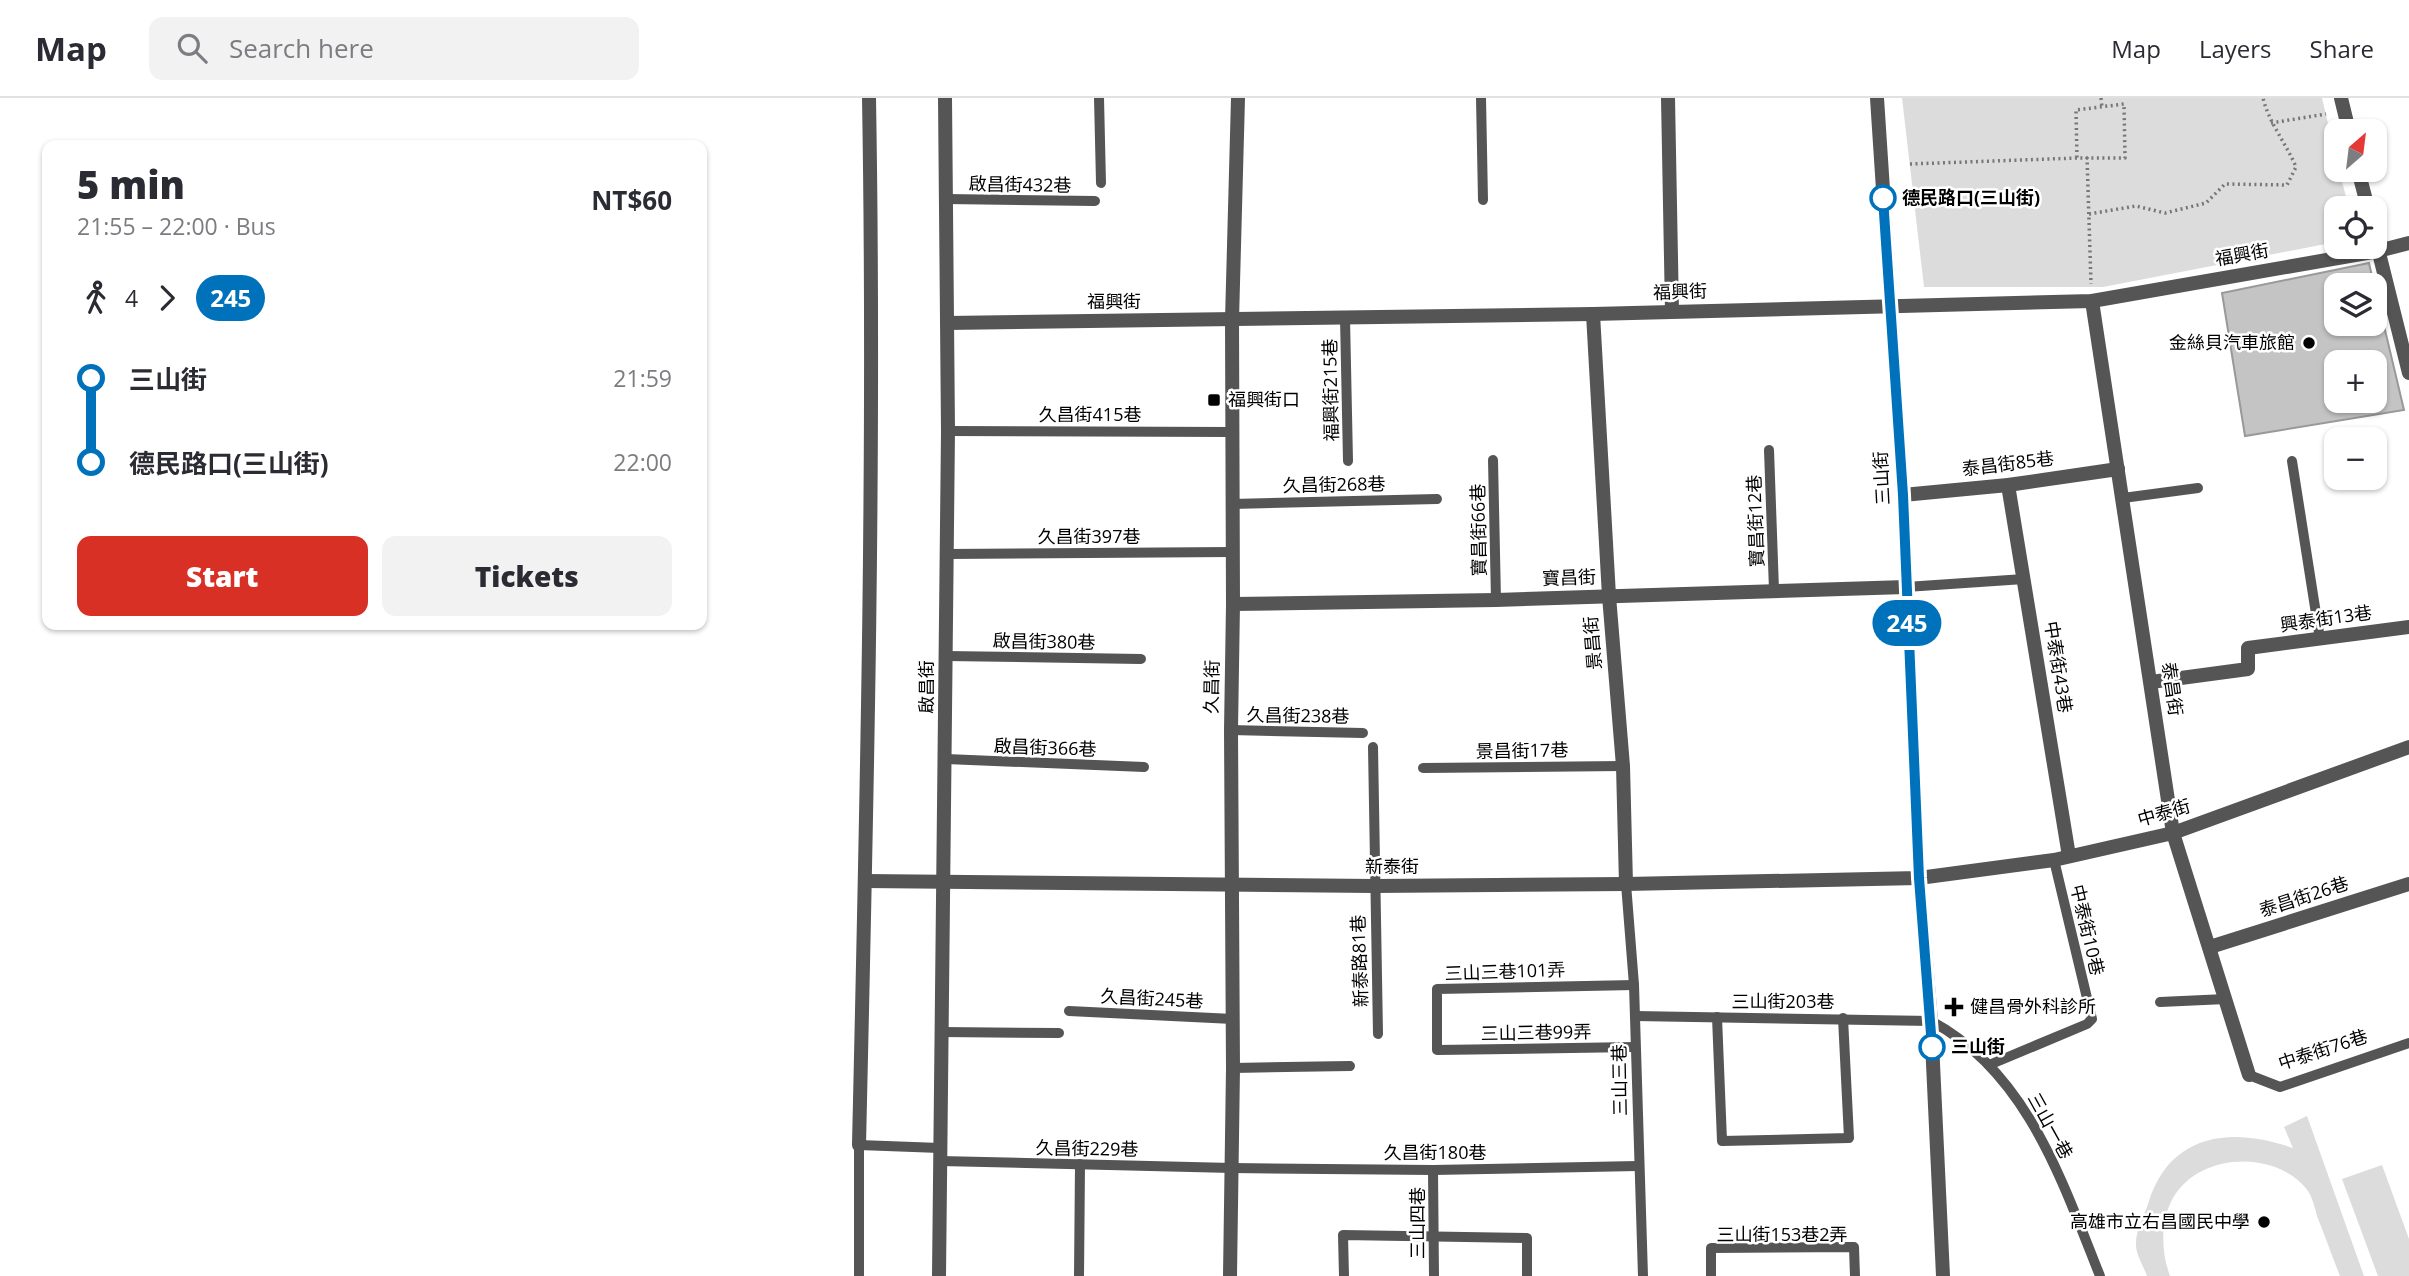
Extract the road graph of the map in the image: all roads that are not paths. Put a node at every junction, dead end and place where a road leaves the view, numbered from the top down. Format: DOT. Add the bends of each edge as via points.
graph roads {
  1 [pos="869,98"];
  2 [pos="945,98"];
  3 [pos="1099,98"];
  4 [pos="1238,98"];
  5 [pos="1481,98"];
  6 [pos="1668,98"];
  7 [pos="1877,98"];
  8 [pos="2341,98"];
  9 [pos="2346,119"];
  10 [pos="1101,183"];
  11 [pos="946,199"];
  12 [pos="1483,200"];
  13 [pos="1095,201"];
  14 [pos="2409,243"];
  15 [pos="2387,244"];
  16 [pos="2324,254"];
  17 [pos="2380,259"];
  18 [pos="2092,301"];
  19 [pos="1890,305"];
  20 [pos="1672,311"];
  21 [pos="1593,314"];
  22 [pos="1345,318"];
  23 [pos="1232,320"];
  24 [pos="947,323"];
  25 [pos="2409,373"];
  26 [pos="948,431"];
  27 [pos="1232,432"];
  28 [pos="1769,450"];
  29 [pos="1493,460"];
  30 [pos="1348,461"];
  31 [pos="2292,461"];
  32 [pos="2118,469"];
  33 [pos="2008,485"];
  34 [pos="2198,488"];
  35 [pos="1903,495"];
  36 [pos="2123,498"];
  37 [pos="1437,499"];
  38 [pos="1232,503"];
  39 [pos="1232,552"];
  40 [pos="947,554"];
  41 [pos="2024,579"];
  42 [pos="1906,587"];
  43 [pos="1774,590"];
  44 [pos="1609,596"];
  45 [pos="1496,600"];
  46 [pos="1233,604"];
  47 [pos="2409,627"];
  48 [pos="2320,639"];
  49 [pos="946,656"];
  50 [pos="1141,659"];
  51 [pos="2151,682"];
  52 [pos="1231,730"];
  53 [pos="1363,733"];
  54 [pos="1373,747"];
  55 [pos="2409,747"];
  56 [pos="946,759"];
  57 [pos="1623,765"];
  58 [pos="1143,768"];
  59 [pos="1423,768"];
  60 [pos="2173,833"];
  61 [pos="2069,856"];
  62 [pos="2054,860"];
  63 [pos="1919,878"];
  64 [pos="865,881"];
  65 [pos="944,882"];
  66 [pos="1626,884"];
  67 [pos="2409,884"];
  68 [pos="1233,885"];
  69 [pos="1374,886"];
  70 [pos="2210,947"];
  71 [pos="1634,985"];
  72 [pos="2226,999"];
  73 [pos="2160,1002"];
  74 [pos="1069,1011"];
  75 [pos="1634,1016"];
  76 [pos="1717,1017"];
  77 [pos="1843,1018"];
  78 [pos="1233,1019"];
  79 [pos="1931,1021"];
  80 [pos="942,1031"];
  81 [pos="1059,1034"];
  82 [pos="1378,1034"];
  83 [pos="2409,1043"];
  84 [pos="1634,1047"];
  85 [pos="1437,1050"];
  86 [pos="1989,1065"];
  87 [pos="1350,1066"];
  88 [pos="1233,1068"];
  89 [pos="2249,1075"];
  90 [pos="859,1145"];
  91 [pos="940,1155"];
  92 [pos="1080,1164"];
  93 [pos="1638,1166"];
  94 [pos="1232,1168"];
  95 [pos="1433,1170"];
  96 [pos="1433,1236"];
  97 [pos="859,1276"];
  98 [pos="939,1276"];
  99 [pos="1079,1276"];
  100 [pos="1230,1276"];
  101 [pos="1344,1276"];
  102 [pos="1434,1276"];
  103 [pos="1527,1276"];
  104 [pos="1643,1276"];
  105 [pos="1712,1276"];
  106 [pos="1855,1276"];
  107 [pos="1943,1276"];
  108 [pos="2100,1276"];
  1 -- 64 [label="street" via="873,298"];
  2 -- 11 [label="street, 啟昌街"];
  3 -- 10 [label="lane"];
  4 -- 23 [label="street, 久昌街"];
  5 -- 12 [label="lane"];
  6 -- 20 [label="street"];
  7 -- 19 [label="street, 三山街"];
  8 -- 9 [label="street"];
  11 -- 13 [label="lane, 啟昌街432巷"];
  11 -- 24 [label="street, 啟昌街"];
  14 -- 15 [label="street, 福興街"];
  16 -- 18 [label="street, 福興街"];
  17 -- 25 [label="street"];
  18 -- 19 [label="street, 福興街"];
  18 -- 32 [label="street, 泰昌街"];
  19 -- 20 [label="street, 福興街"];
  19 -- 35 [label="street, 三山街"];
  20 -- 21 [label="street, 福興街"];
  21 -- 22 [label="street, 福興街"];
  21 -- 44 [label="street, 景昌街"];
  22 -- 23 [label="street, 福興街"];
  22 -- 30 [label="lane, 福興街215巷"];
  23 -- 24 [label="street, 福興街"];
  23 -- 27 [label="street, 久昌街"];
  24 -- 26 [label="street, 啟昌街"];
  26 -- 27 [label="lane, 久昌街415巷"];
  26 -- 40 [label="street, 啟昌街"];
  27 -- 38 [label="street, 久昌街"];
  28 -- 43 [label="lane, 寶昌街12巷"];
  29 -- 45 [label="lane, 寶昌街66巷"];
  31 -- 48 [label="lane"];
  32 -- 33 [label="street, 泰昌街85巷"];
  32 -- 36 [label="street, 泰昌街"];
  33 -- 35 [label="street, 泰昌街85巷"];
  33 -- 41 [label="street, 中泰街43巷"];
  34 -- 36 [label="lane"];
  35 -- 42 [label="street, 三山街"];
  36 -- 51 [label="street, 泰昌街"];
  37 -- 38 [label="lane, 久昌街268巷"];
  38 -- 39 [label="street, 久昌街"];
  39 -- 40 [label="lane, 久昌街397巷"];
  39 -- 46 [label="street, 久昌街"];
  40 -- 49 [label="street, 啟昌街"];
  41 -- 42 [label="lane"];
  41 -- 61 [label="street, 中泰街43巷"];
  42 -- 43 [label="street, 寶昌街"];
  42 -- 63 [label="street, 三山街"];
  43 -- 44 [label="street, 寶昌街"];
  44 -- 45 [label="street, 寶昌街"];
  44 -- 57 [label="street, 景昌街"];
  45 -- 46 [label="street, 寶昌街"];
  46 -- 52 [label="street, 久昌街"];
  47 -- 48 [label="street, 興泰街13巷"];
  48 -- 51 [label="street, 興泰街13巷" via="2248,648 2248,669"];
  49 -- 50 [label="lane, 啟昌街380巷"];
  49 -- 56 [label="street, 啟昌街"];
  51 -- 60 [label="street, 泰昌街"];
  52 -- 53 [label="lane, 久昌街238巷"];
  52 -- 68 [label="street, 久昌街"];
  54 -- 69 [label="lane, 新泰路81巷"];
  55 -- 60 [label="street, 中泰街"];
  56 -- 58 [label="lane, 啟昌街366巷"];
  56 -- 65 [label="street, 啟昌街"];
  57 -- 59 [label="lane, 景昌街17巷"];
  57 -- 66 [label="street, 景昌街"];
  60 -- 61 [label="street, 中泰街"];
  60 -- 70 [label="street, 泰昌街"];
  61 -- 62 [label="street, 中泰街"];
  62 -- 63 [label="street, 中泰街"];
  62 -- 86 [label="lane, 中泰街10巷" via="2092,1019"];
  63 -- 66 [label="street, 新泰街"];
  63 -- 79 [label="street, 三山街"];
  64 -- 65 [label="street, 新泰街"];
  64 -- 90 [label="street"];
  65 -- 68 [label="street, 新泰街"];
  65 -- 80 [label="street, 啟昌街"];
  66 -- 69 [label="street, 新泰街"];
  66 -- 71 [label="lane, 三山三巷"];
  67 -- 70 [label="street, 泰昌街26巷"];
  68 -- 69 [label="street, 新泰街"];
  68 -- 78 [label="street, 久昌街"];
  69 -- 82 [label="lane, 新泰路81巷"];
  70 -- 72 [label="street, 泰昌街"];
  71 -- 75 [label="lane, 三山三巷"];
  71 -- 85 [label="lane, 三山三巷101弄" via="1437,989"];
  72 -- 73 [label="lane"];
  72 -- 89 [label="street, 泰昌街"];
  74 -- 78 [label="lane, 久昌街245巷"];
  75 -- 76 [label="lane, 三山街203巷"];
  75 -- 84 [label="lane, 三山三巷"];
  76 -- 77 [label="lane, 三山街203巷"];
  76 -- 77 [label="lane" via="1722,1141 1849,1138"];
  77 -- 79 [label="lane, 三山街203巷"];
  78 -- 88 [label="street, 久昌街"];
  79 -- 86 [label="lane, 三山一巷"];
  79 -- 107 [label="street, 三山街"];
  80 -- 81 [label="lane"];
  80 -- 91 [label="street, 啟昌街"];
  83 -- 89 [label="lane, 中泰街76巷" via="2280,1087"];
  84 -- 85 [label="lane, 三山三巷99弄"];
  84 -- 93 [label="lane, 三山三巷"];
  86 -- 108 [label="lane, 三山一巷" via="2031,1120"];
  87 -- 88 [label="lane"];
  88 -- 94 [label="street, 久昌街"];
  90 -- 91 [label="lane, 久昌街229巷"];
  90 -- 97 [label="lane"];
  91 -- 92 [label="lane, 久昌街229巷"];
  91 -- 98 [label="street, 啟昌街"];
  92 -- 94 [label="lane, 久昌街229巷"];
  92 -- 99 [label="lane"];
  93 -- 95 [label="lane, 久昌街180巷"];
  93 -- 104 [label="lane, 三山三巷"];
  94 -- 95 [label="lane, 久昌街180巷"];
  94 -- 100 [label="street, 久昌街"];
  95 -- 96 [label="lane, 三山四巷"];
  96 -- 101 [label="lane" via="1343,1236"];
  96 -- 102 [label="lane, 三山四巷"];
  96 -- 103 [label="lane" via="1527,1238"];
  105 -- 106 [label="lane, 三山街153巷2弄" via="1711,1248 1815,1247 1854,1247"];
}
